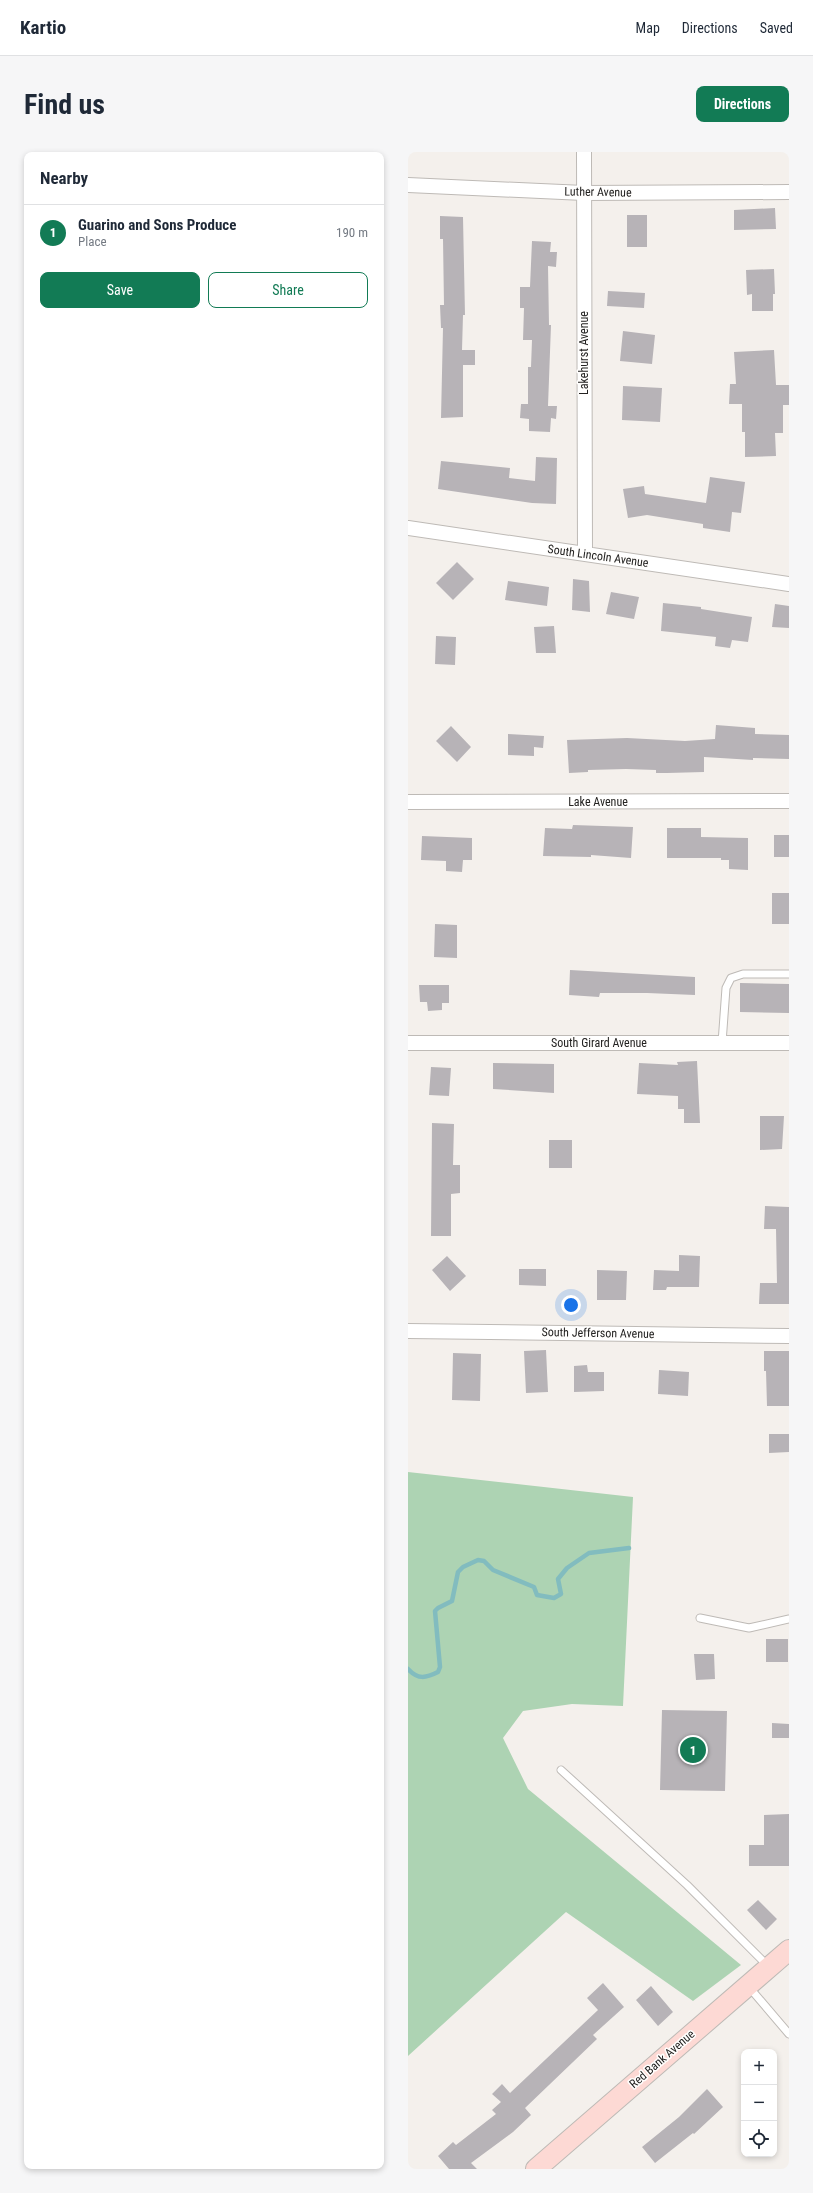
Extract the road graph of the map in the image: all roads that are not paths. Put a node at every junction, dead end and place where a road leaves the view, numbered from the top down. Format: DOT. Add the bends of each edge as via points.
graph roads {
  1 [pos="584,152"];
  2 [pos="408,185"];
  3 [pos="789,192"];
  4 [pos="584,193"];
  5 [pos="408,528"];
  6 [pos="584,554"];
  7 [pos="789,584"];
  8 [pos="789,801"];
  9 [pos="408,802"];
  10 [pos="789,974"];
  11 [pos="408,1043"];
  12 [pos="722,1043"];
  13 [pos="789,1043"];
  14 [pos="408,1330"];
  15 [pos="789,1336"];
  16 [pos="700,1618"];
  17 [pos="789,1619"];
  18 [pos="561,1770"];
  19 [pos="789,1950"];
  20 [pos="769,1967"];
  21 [pos="747,1985"];
  22 [pos="789,2034"];
  23 [pos="536,2169"];
  1 -- 4 [label="street, Lakehurst Avenue"];
  2 -- 4 [label="street, Luther Avenue"];
  3 -- 4 [label="street, Luther Avenue"];
  4 -- 6 [label="street, Lakehurst Avenue"];
  5 -- 6 [label="street, South Lincoln Avenue"];
  6 -- 7 [label="street, South Lincoln Avenue"];
  8 -- 9 [label="street, Lake Avenue"];
  10 -- 12 [label="lane" via="743,974 731,978 726,988"];
  11 -- 12 [label="street, South Girard Avenue"];
  12 -- 13 [label="street, South Girard Avenue"];
  14 -- 15 [label="street, South Jefferson Avenue"];
  16 -- 17 [label="lane" via="748,1628"];
  18 -- 20 [label="lane" via="687,1885"];
  19 -- 20 [label="street, Red Bank Avenue"];
  20 -- 21 [label="street, Red Bank Avenue"];
  21 -- 22 [label="lane"];
  21 -- 23 [label="street, Red Bank Avenue"];
}
